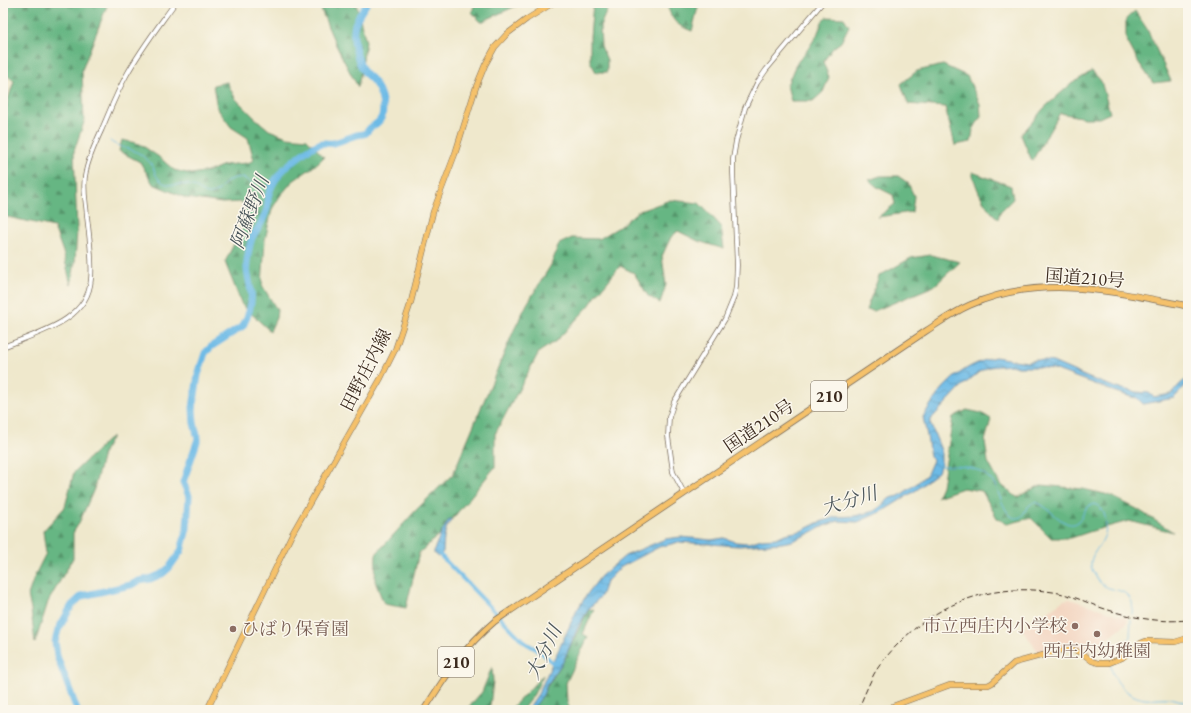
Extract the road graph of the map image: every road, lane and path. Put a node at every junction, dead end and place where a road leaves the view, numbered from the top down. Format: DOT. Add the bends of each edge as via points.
graph roads {
  1 [pos="175,3"];
  2 [pos="553,3"];
  3 [pos="822,3"];
  4 [pos="1188,306"];
  5 [pos="3,347"];
  6 [pos="684,493"];
  7 [pos="1188,638"];
  8 [pos="207,710"];
  9 [pos="424,710"];
  10 [pos="888,710"];
  1 -- 5 [label="street" via="127,74 86,171 84,190 92,273 88,296 70,317"];
  2 -- 8 [label="main road, 田野庄内線" via="507,34 495,47 485,65 433,212 411,302 395,350 290,540"];
  3 -- 6 [label="street" via="761,78 748,100 740,124 733,164 737,265 734,297 725,319 674,402 668,421 673,472"];
  4 -- 6 [label="highway, 国道210号 / 210" via="1108,291 1066,287 1018,290 982,300 956,312 926,331"];
  6 -- 9 [label="highway, 国道210号 / 210" via="495,621 461,655"];
  7 -- 10 [label="main road" via="1174,642 1141,642 1122,658 1109,662 1098,663 1082,653 1070,649 1062,650 1014,663 988,685 950,685"];
}
